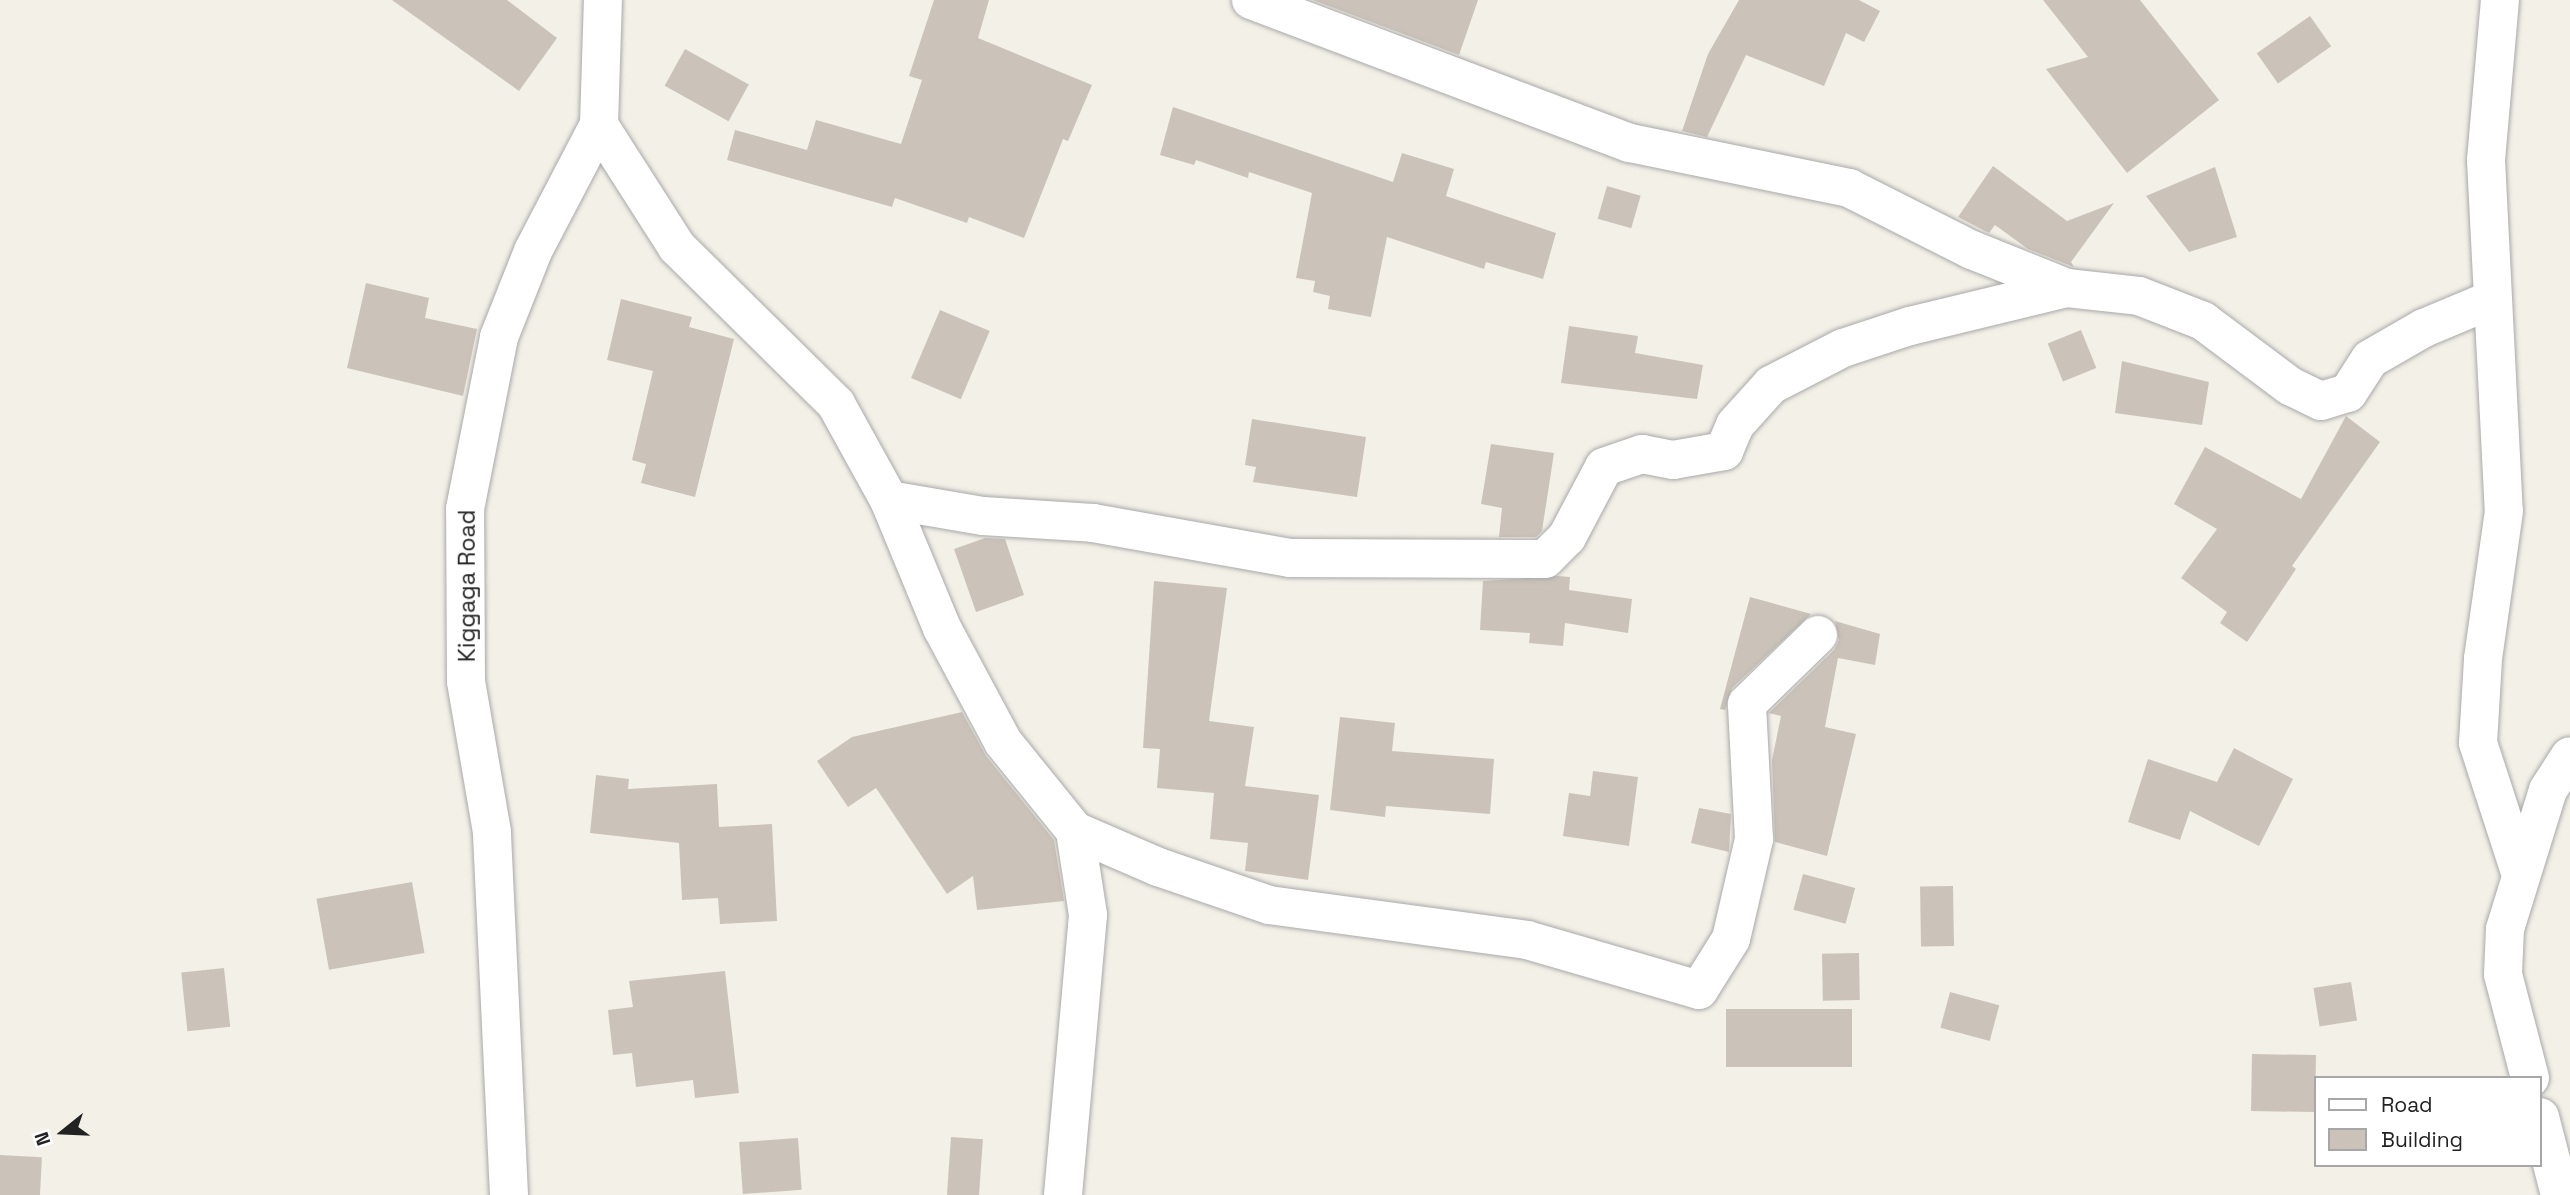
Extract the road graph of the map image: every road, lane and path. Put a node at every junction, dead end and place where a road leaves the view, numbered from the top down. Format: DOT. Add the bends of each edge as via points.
graph roads {
  1 [pos="603,0"];
  2 [pos="1251,0"];
  3 [pos="2500,0"];
  4 [pos="599,125"];
  5 [pos="2067,288"];
  6 [pos="2491,300"];
  7 [pos="890,500"];
  8 [pos="1818,635"];
  9 [pos="2570,756"];
  10 [pos="1075,831"];
  11 [pos="2520,872"];
  12 [pos="2529,1076"];
  13 [pos="2542,1125"];
  14 [pos="509,1195"];
  15 [pos="1063,1195"];
  16 [pos="2560,1195"];
  1 -- 4 [label="street, Kiggaga Road"];
  2 -- 5 [label="street" via="1630,143 1850,188 1972,250"];
  3 -- 6 [label="street" via="2486,160"];
  4 -- 7 [label="street" via="677,247 836,404"];
  4 -- 14 [label="street, Kiggaga Road" via="533,251 499,337 465,509 466,681 492,832"];
  5 -- 6 [label="street" via="2139,296 2203,321 2290,386 2321,401 2348,393 2370,359 2424,328"];
  5 -- 7 [label="street" via="1843,348 1771,385 1735,425 1724,451 1712,456 1618,459 1604,467 1567,537 1545,559 1290,558 1093,523 983,516"];
  6 -- 11 [label="street" via="2504,511 2483,659 2478,743"];
  7 -- 10 [label="street" via="942,628 1003,742"];
  8 -- 10 [label="street" via="1747,704 1754,839 1731,939 1699,990 1527,940 1269,905"];
  9 -- 11 [label="street" via="2548,790"];
  10 -- 15 [label="street" via="1088,915"];
  11 -- 12 [label="street" via="2505,929 2503,974"];
  13 -- 16 [label="street"];
}
